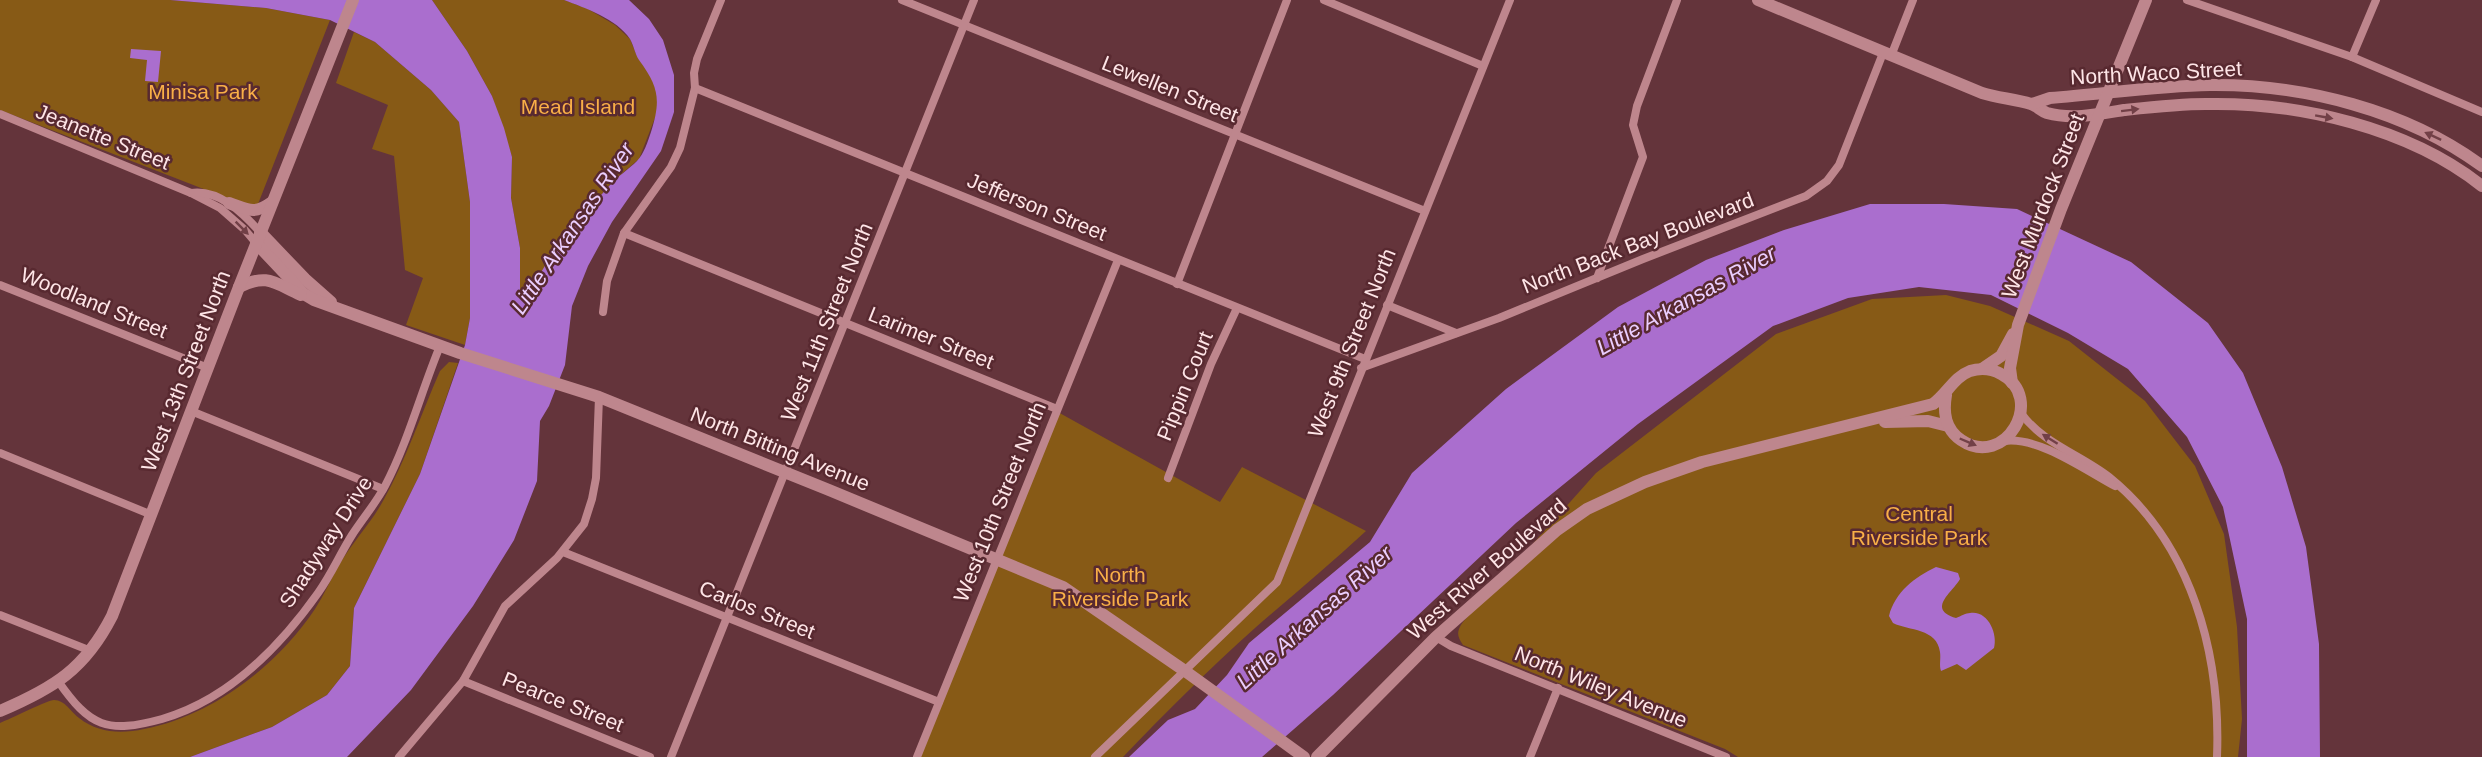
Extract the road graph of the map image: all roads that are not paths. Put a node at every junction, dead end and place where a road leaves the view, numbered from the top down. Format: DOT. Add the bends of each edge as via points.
graph roads {
  1 [pos="353,0"];
  2 [pos="721,0"];
  3 [pos="902,0"];
  4 [pos="974,0"];
  5 [pos="1287,0"];
  6 [pos="1324,0"];
  7 [pos="1510,0"];
  8 [pos="1677,0"];
  9 [pos="1758,0"];
  10 [pos="1913,0"];
  11 [pos="2146,0"];
  12 [pos="2187,0"];
  13 [pos="2376,0"];
  14 [pos="964,25"];
  15 [pos="1887,54"];
  16 [pos="2352,57"];
  17 [pos="1483,66"];
  18 [pos="695,88"];
  19 [pos="2107,94"];
  20 [pos="2032,104"];
  21 [pos="2482,111"];
  22 [pos="0,115"];
  23 [pos="2099,115"];
  24 [pos="1234,134"];
  25 [pos="2482,166"];
  26 [pos="906,173"];
  27 [pos="2482,186"];
  28 [pos="191,193"];
  29 [pos="272,202"];
  30 [pos="229,203"];
  31 [pos="1425,211"];
  32 [pos="624,233"];
  33 [pos="258,238"];
  34 [pos="1118,260"];
  35 [pos="1597,278"];
  36 [pos="1177,284"];
  37 [pos="0,285"];
  38 [pos="239,287"];
  39 [pos="314,300"];
  40 [pos="1387,305"];
  41 [pos="340,308"];
  42 [pos="1237,308"];
  43 [pos="603,312"];
  44 [pos="846,323"];
  45 [pos="2018,326"];
  46 [pos="1456,333"];
  47 [pos="440,346"];
  48 [pos="1365,358"];
  49 [pos="208,368"];
  50 [pos="1361,368"];
  51 [pos="1982,369"];
  52 [pos="2012,383"];
  53 [pos="1946,395"];
  54 [pos="599,397"];
  55 [pos="1057,409"];
  56 [pos="191,411"];
  57 [pos="2021,413"];
  58 [pos="1854,425"];
  59 [pos="1948,426"];
  60 [pos="2003,441"];
  61 [pos="0,453"];
  62 [pos="786,473"];
  63 [pos="1168,478"];
  64 [pos="383,489"];
  65 [pos="2132,496"];
  66 [pos="152,515"];
  67 [pos="562,552"];
  68 [pos="996,560"];
  69 [pos="0,615"];
  70 [pos="727,617"];
  71 [pos="1436,638"];
  72 [pos="91,651"];
  73 [pos="1185,671"];
  74 [pos="58,681"];
  75 [pos="463,681"];
  76 [pos="1558,688"];
  77 [pos="939,702"];
  78 [pos="0,711"];
  79 [pos="399,757"];
  80 [pos="650,757"];
  81 [pos="671,757"];
  82 [pos="917,757"];
  83 [pos="1095,757"];
  84 [pos="1304,757"];
  85 [pos="1317,757"];
  86 [pos="1530,757"];
  87 [pos="1726,757"];
  88 [pos="2217,757"];
  1 -- 29 [label="street, West 13th Street North"];
  2 -- 18 [label="street" via="697,59"];
  3 -- 14 [label="street, Lewellen Street"];
  4 -- 14 [label="street, West 11th Street North"];
  5 -- 24 [label="street"];
  6 -- 17 [label="street"];
  7 -- 17 [label="street, West 9th Street North"];
  8 -- 35 [label="street" via="1637,106 1633,125 1643,157"];
  9 -- 15 [label="street, North Waco Street"];
  10 -- 15 [label="street"];
  11 -- 19 [label="street, West Murdock Street"];
  12 -- 16 [label="street"];
  13 -- 16 [label="street"];
  14 -- 24 [label="street, Lewellen Street"];
  14 -- 26 [label="street, West 11th Street North"];
  15 -- 20 [label="street, North Waco Street" via="1982,93"];
  15 -- 35 [label="street, North Back Bay Boulevard" via="1839,165 1829,179 1806,196"];
  16 -- 21 [label="street"];
  17 -- 31 [label="street, West 9th Street North"];
  18 -- 26 [label="street, Jefferson Street"];
  18 -- 32 [label="street" via="680,148"];
  19 -- 20 [label="street, North Waco Street" via="2050,98"];
  19 -- 23 [label="street, West Murdock Street"];
  25 -- 19 [label="street, North Waco Street, one-way" via="2415,127 2333,99 2282,90 2218,86"];
  20 -- 23 [label="street, North Waco Street" via="2047,113"];
  22 -- 28 [label="street, Jeanette Street"];
  23 -- 27 [label="street, North Waco Street, one-way" via="2210,104 2286,110 2342,120 2414,146"];
  23 -- 45 [label="street, West Murdock Street"];
  24 -- 31 [label="street, Lewellen Street"];
  24 -- 36 [label="street"];
  26 -- 34 [label="street, Jefferson Street"];
  26 -- 44 [label="street, West 11th Street North"];
  28 -- 30 [label="street, Jeanette Street" via="207,193"];
  28 -- 33 [label="street, Jeanette Street, one-way" via="220,208"];
  29 -- 30 [label="street" via="253,212"];
  29 -- 33 [label="street, West 13th Street North"];
  30 -- 33 [label="street, Jeanette Street"];
  31 -- 40 [label="street, West 9th Street North"];
  32 -- 43 [label="street" via="607,281"];
  32 -- 44 [label="street, Larimer Street"];
  33 -- 38 [label="street, West 13th Street North"];
  33 -- 39 [label="street, North Bitting Avenue" via="304,294"];
  33 -- 41 [label="street, North Bitting Avenue"];
  34 -- 36 [label="street, Jefferson Street"];
  34 -- 55 [label="street, West 10th Street North"];
  35 -- 46 [label="street, North Back Bay Boulevard"];
  36 -- 42 [label="street, Jefferson Street"];
  37 -- 49 [label="street, Woodland Street"];
  38 -- 39 [label="street" via="262,278"];
  38 -- 49 [label="street, West 13th Street North"];
  39 -- 41 [label="street, North Bitting Avenue"];
  40 -- 46 [label="street"];
  40 -- 48 [label="street, West 9th Street North"];
  41 -- 47 [label="street, North Bitting Avenue"];
  42 -- 48 [label="street, Jefferson Street"];
  42 -- 63 [label="street, Pippin Court" via="1211,364"];
  44 -- 55 [label="street, Larimer Street"];
  44 -- 62 [label="street, West 11th Street North"];
  45 -- 51 [label="street, West Murdock Street" via="2001,356"];
  45 -- 52 [label="street, West Murdock Street" via="2010,368"];
  46 -- 50 [label="street, North Back Bay Boulevard"];
  47 -- 54 [label="street, North Bitting Avenue"];
  47 -- 64 [label="street, Shadyway Drive"];
  48 -- 50 [label="street, West 9th Street North"];
  49 -- 56 [label="street, West 13th Street North"];
  50 -- 73 [label="street, West 9th Street North" via="1277,582"];
  51 -- 52 [label="street" via="2004,375"];
  51 -- 53 [label="street, West Murdock Street" via="1960,376"];
  52 -- 57 [label="street, West Murdock Street" via="2018,392"];
  53 -- 58 [label="street, West River Boulevard" via="1933,404"];
  53 -- 59 [label="street" via="1944,411"];
  54 -- 62 [label="street, North Bitting Avenue"];
  54 -- 67 [label="street" via="592,499 584,524"];
  55 -- 68 [label="street, West 10th Street North"];
  56 -- 64 [label="street"];
  56 -- 66 [label="street, West 13th Street North"];
  57 -- 60 [label="street" via="2015,429"];
  65 -- 57 [label="street, one-way" via="2038,432"];
  58 -- 59 [label="street, West River Boulevard" via="1909,420"];
  58 -- 71 [label="street, West River Boulevard" via="1702,462 1645,482 1587,509 1557,530"];
  59 -- 60 [label="street, one-way" via="1961,440 1978,447"];
  60 -- 65 [label="street" via="2020,440 2048,451"];
  61 -- 66 [label="street"];
  62 -- 68 [label="street, North Bitting Avenue"];
  62 -- 70 [label="street, West 11th Street North"];
  64 -- 74 [label="street, Shadyway Drive" via="319,592 289,631 261,661 202,704 151,722 102,724 81,711"];
  65 -- 88 [label="street" via="2171,548 2194,600 2216,686"];
  66 -- 72 [label="street, West 13th Street North" via="112,616"];
  67 -- 70 [label="street, Carlos Street"];
  67 -- 75 [label="street" via="505,606"];
  68 -- 73 [label="street, North Bitting Avenue" via="1063,587"];
  68 -- 77 [label="street, West 10th Street North"];
  69 -- 72 [label="street"];
  70 -- 77 [label="street, Carlos Street"];
  70 -- 81 [label="street, West 11th Street North"];
  71 -- 76 [label="street, North Wiley Avenue"];
  71 -- 85 [label="street, West River Boulevard"];
  72 -- 74 [label="street, West 13th Street North"];
  73 -- 83 [label="street, West 9th Street North"];
  73 -- 84 [label="street, North Bitting Avenue"];
  74 -- 78 [label="street, West 13th Street North"];
  75 -- 79 [label="street"];
  75 -- 80 [label="street, Pearce Street"];
  76 -- 86 [label="street"];
  76 -- 87 [label="street, North Wiley Avenue"];
  77 -- 82 [label="street, West 10th Street North"];
}
